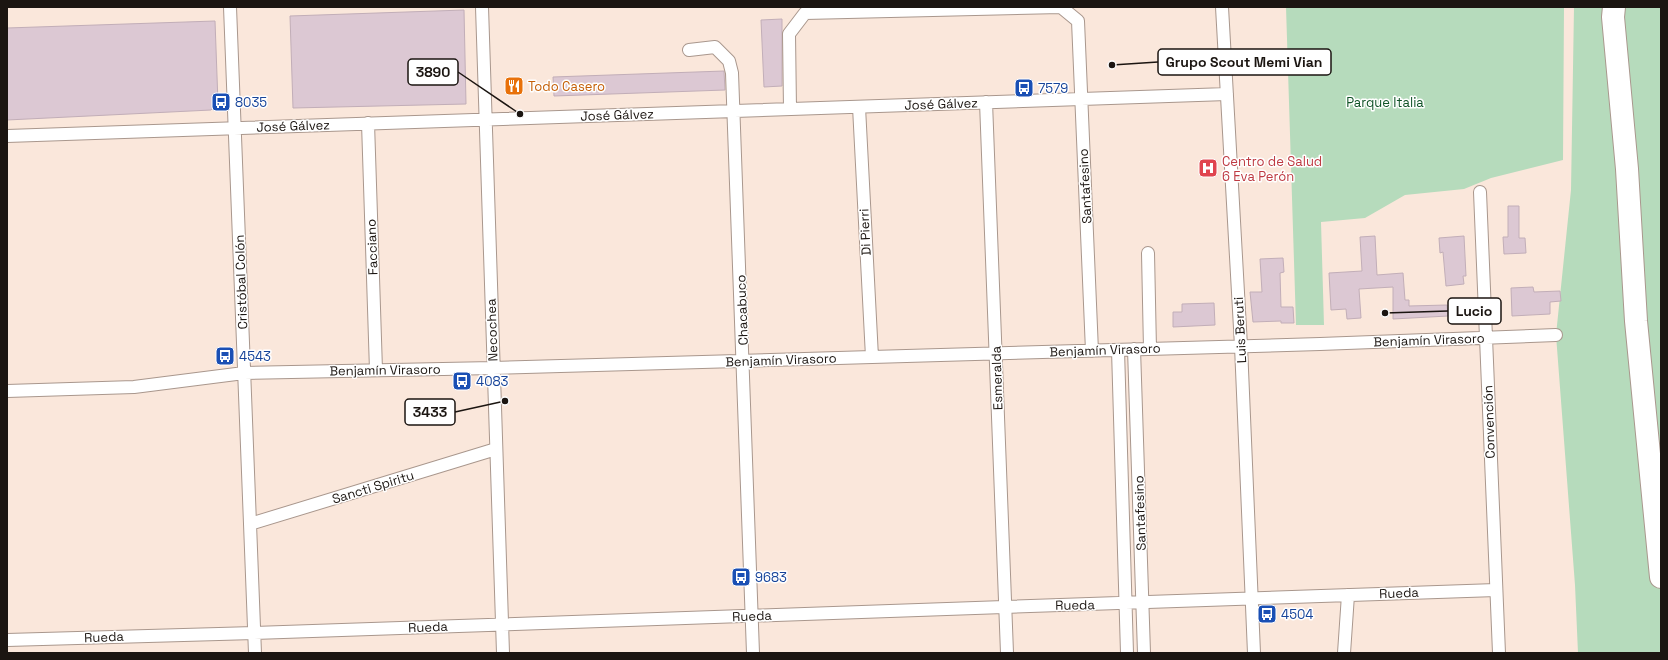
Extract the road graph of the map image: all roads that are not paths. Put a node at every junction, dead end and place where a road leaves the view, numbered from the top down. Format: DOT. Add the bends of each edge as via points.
graph roads {
  1 [pos="230,7"];
  2 [pos="482,7"];
  3 [pos="1222,7"];
  4 [pos="1614,7"];
  5 [pos="689,50"];
  6 [pos="1227,94"];
  7 [pos="1081,99"];
  8 [pos="986,102"];
  9 [pos="858,107"];
  10 [pos="790,109"];
  11 [pos="734,111"];
  12 [pos="484,119"];
  13 [pos="368,124"];
  14 [pos="235,128"];
  15 [pos="7,136"];
  16 [pos="1480,192"];
  17 [pos="1148,253"];
  18 [pos="1556,335"];
  19 [pos="1486,338"];
  20 [pos="1241,346"];
  21 [pos="1134,349"];
  22 [pos="1150,349"];
  23 [pos="1118,350"];
  24 [pos="1092,351"];
  25 [pos="996,353"];
  26 [pos="872,357"];
  27 [pos="744,361"];
  28 [pos="493,368"];
  29 [pos="376,370"];
  30 [pos="244,373"];
  31 [pos="7,391"];
  32 [pos="496,449"];
  33 [pos="250,524"];
  34 [pos="1661,577"];
  35 [pos="1496,590"];
  36 [pos="1348,595"];
  37 [pos="1251,599"];
  38 [pos="1143,603"];
  39 [pos="1126,604"];
  40 [pos="1006,607"];
  41 [pos="752,616"];
  42 [pos="502,624"];
  43 [pos="254,633"];
  44 [pos="7,640"];
  45 [pos="255,653"];
  46 [pos="504,653"];
  47 [pos="753,653"];
  48 [pos="1007,653"];
  49 [pos="1127,653"];
  50 [pos="1144,653"];
  51 [pos="1254,653"];
  52 [pos="1344,653"];
  53 [pos="1499,653"];
  1 -- 14 [label="street, Cristóbal Colón"];
  2 -- 12 [label="street, Necochea"];
  3 -- 6 [label="street, Luis Beruti"];
  4 -- 34 [label="highway" via="1636,321"];
  5 -- 11 [label="street, Chacabuco" via="715,47 729,61"];
  6 -- 7 [label="street, José Gálvez"];
  6 -- 20 [label="street, Luis Beruti"];
  7 -- 8 [label="street, José Gálvez"];
  7 -- 10 [label="street, Santafesino" via="1078,21 1061,7 805,12 789,34"];
  7 -- 24 [label="street, Santafesino"];
  8 -- 9 [label="street, José Gálvez"];
  8 -- 25 [label="street, Esmeralda"];
  9 -- 10 [label="street, José Gálvez"];
  9 -- 26 [label="street, Di Pierri"];
  10 -- 11 [label="street, José Gálvez"];
  11 -- 12 [label="street, José Gálvez"];
  11 -- 27 [label="street, Chacabuco"];
  12 -- 13 [label="street, José Gálvez"];
  12 -- 28 [label="street, Necochea"];
  13 -- 14 [label="street, José Gálvez"];
  13 -- 29 [label="street, Facciano"];
  14 -- 15 [label="street, José Gálvez"];
  14 -- 30 [label="street, Cristóbal Colón"];
  16 -- 19 [label="street, Convención"];
  17 -- 22 [label="street"];
  18 -- 19 [label="street, Benjamín Virasoro"];
  19 -- 20 [label="street, Benjamín Virasoro"];
  19 -- 35 [label="street, Convención"];
  20 -- 22 [label="street, Benjamín Virasoro"];
  20 -- 37 [label="street, Luis Beruti"];
  21 -- 22 [label="street, Benjamín Virasoro"];
  21 -- 23 [label="street, Benjamín Virasoro"];
  21 -- 38 [label="street, Santafesino"];
  23 -- 24 [label="street, Benjamín Virasoro"];
  23 -- 39 [label="street, Santafesino"];
  24 -- 25 [label="street, Benjamín Virasoro"];
  25 -- 26 [label="street, Benjamín Virasoro"];
  25 -- 40 [label="street, Esmeralda"];
  26 -- 27 [label="street, Benjamín Virasoro"];
  27 -- 28 [label="street, Benjamín Virasoro"];
  27 -- 41 [label="street, Chacabuco"];
  28 -- 29 [label="street, Benjamín Virasoro"];
  28 -- 32 [label="street, Necochea"];
  29 -- 30 [label="street, Benjamín Virasoro"];
  30 -- 31 [label="street, Benjamín Virasoro" via="134,387"];
  30 -- 33 [label="street, Cristóbal Colón"];
  32 -- 33 [label="street, Sancti Spiritu"];
  32 -- 42 [label="street, Necochea"];
  33 -- 43 [label="street, Cristóbal Colón"];
  35 -- 36 [label="street, Rueda"];
  35 -- 53 [label="street, Convención"];
  36 -- 37 [label="street, Rueda"];
  36 -- 52 [label="street"];
  37 -- 38 [label="street, Rueda"];
  37 -- 51 [label="street, Luis Beruti"];
  38 -- 39 [label="street, Rueda"];
  38 -- 50 [label="street, Santafesino"];
  39 -- 40 [label="street, Rueda"];
  39 -- 49 [label="street, Santafesino"];
  40 -- 41 [label="street, Rueda"];
  40 -- 48 [label="street, Esmeralda"];
  41 -- 42 [label="street, Rueda"];
  41 -- 47 [label="street, Chacabuco"];
  42 -- 43 [label="street, Rueda"];
  42 -- 46 [label="street, Necochea"];
  43 -- 44 [label="street, Rueda"];
  43 -- 45 [label="street, Cristóbal Colón"];
}
